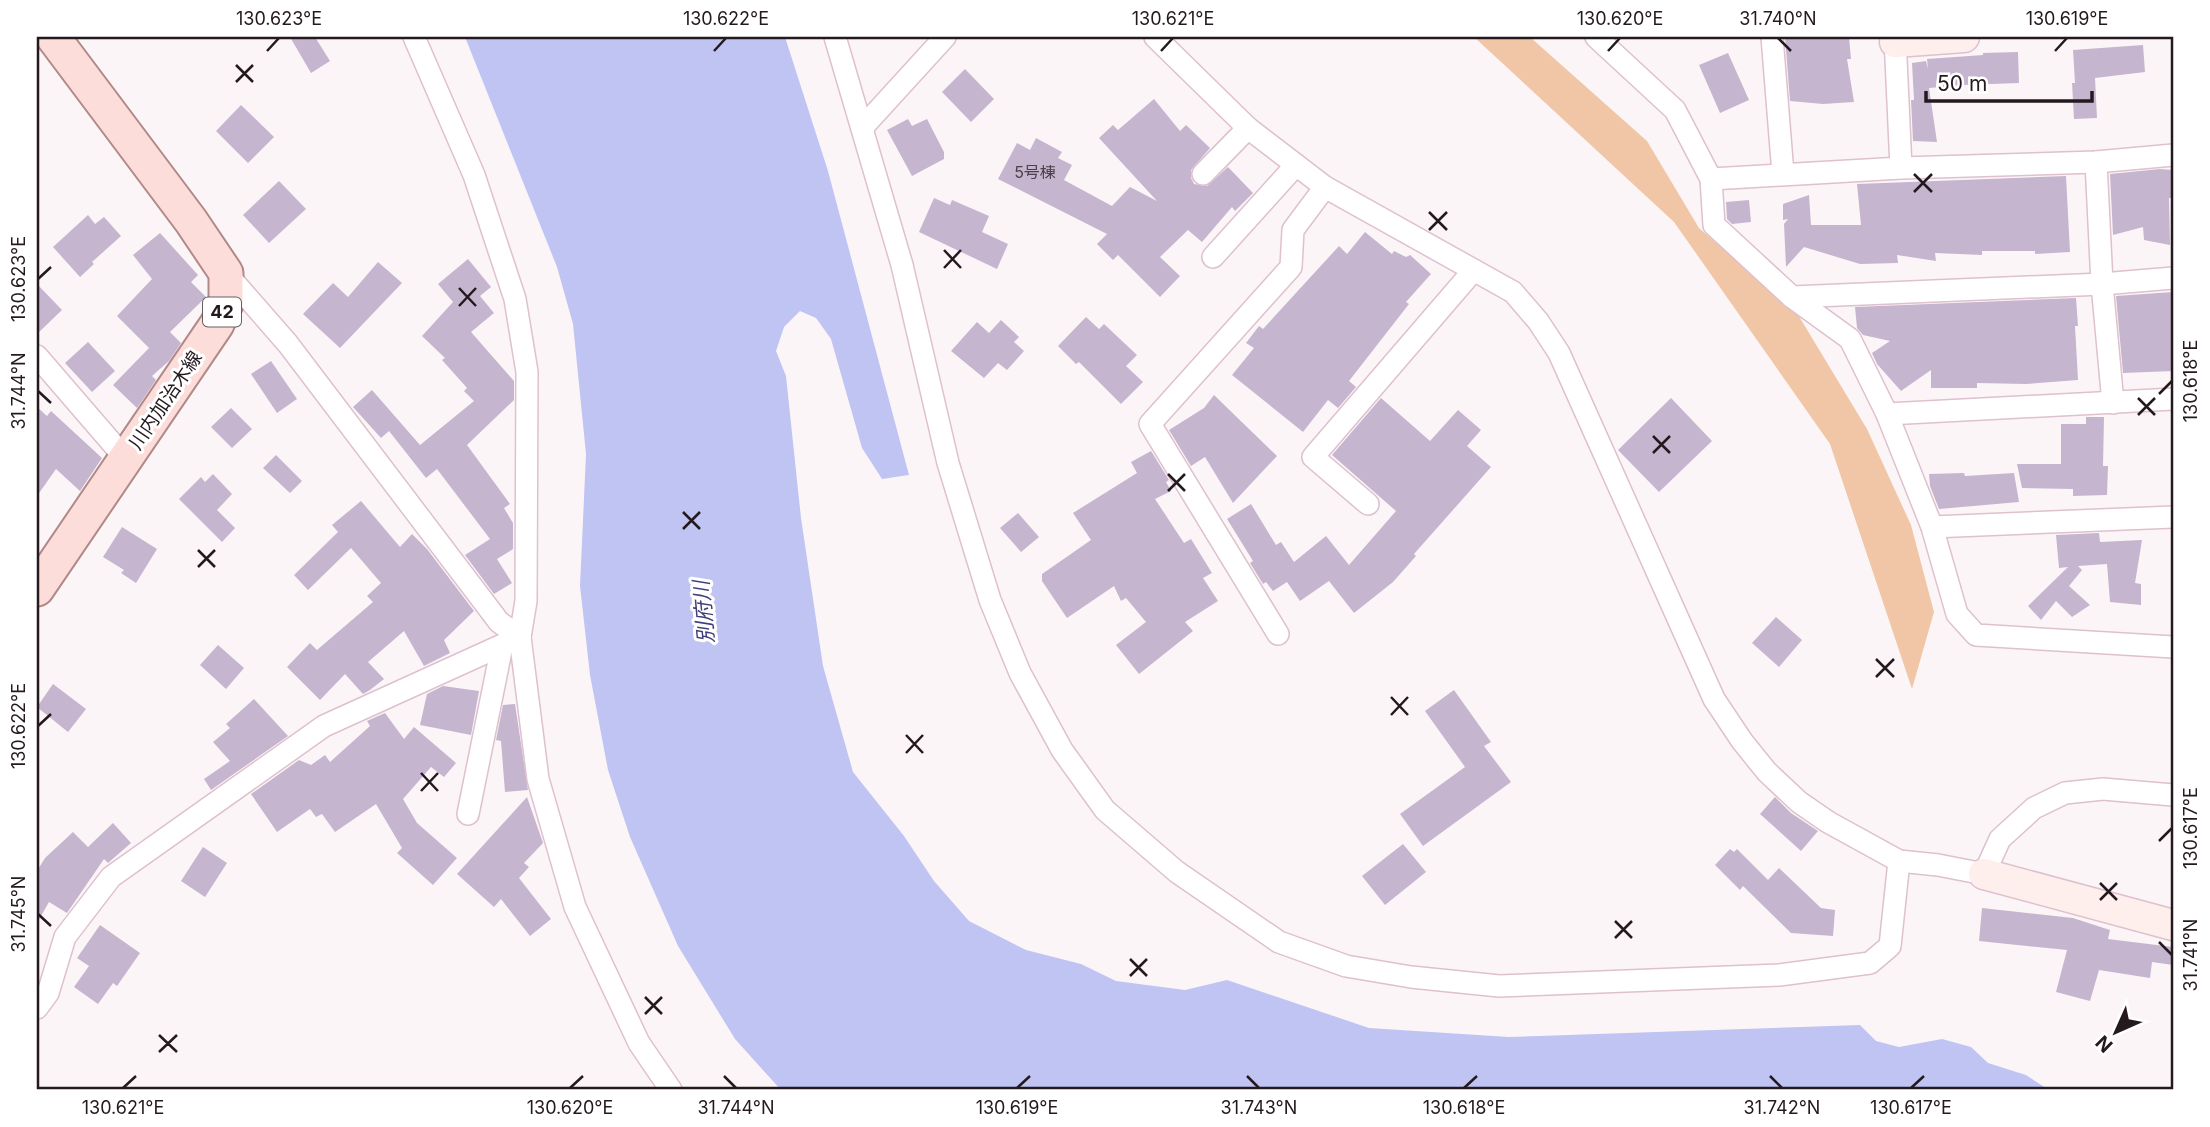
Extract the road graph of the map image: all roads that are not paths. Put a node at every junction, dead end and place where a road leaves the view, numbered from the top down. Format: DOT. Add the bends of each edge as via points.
graph roads {
  1 [pos="414,37"];
  2 [pos="835,37"];
  3 [pos="945,37"];
  4 [pos="1155,37"];
  5 [pos="1596,37"];
  6 [pos="1772,37"];
  7 [pos="1964,37"];
  8 [pos="59,39"];
  9 [pos="1895,39"];
  10 [pos="862,128"];
  11 [pos="1248,128"];
  12 [pos="2173,155"];
  13 [pos="2096,162"];
  14 [pos="1296,165"];
  15 [pos="1901,167"];
  16 [pos="1203,174"];
  17 [pos="1783,174"];
  18 [pos="1711,178"];
  19 [pos="1325,187"];
  20 [pos="1213,257"];
  21 [pos="1474,271"];
  22 [pos="226,273"];
  23 [pos="2173,278"];
  24 [pos="2102,284"];
  25 [pos="1793,297"];
  26 [pos="37,356"];
  27 [pos="2173,399"];
  28 [pos="2113,403"];
  29 [pos="1887,414"];
  30 [pos="125,458"];
  31 [pos="1368,504"];
  32 [pos="2173,517"];
  33 [pos="1932,527"];
  34 [pos="37,589"];
  35 [pos="1278,634"];
  36 [pos="511,641"];
  37 [pos="2173,647"];
  38 [pos="2173,795"];
  39 [pos="468,814"];
  40 [pos="1899,861"];
  41 [pos="1984,874"];
  42 [pos="2173,925"];
  43 [pos="37,1008"];
  44 [pos="671,1090"];
  1 -- 36 [label="street" via="474,175 515,299 527,372 526,601"];
  2 -- 10 [label="street"];
  3 -- 10 [label="street"];
  4 -- 11 [label="street"];
  5 -- 18 [label="street" via="1675,110"];
  6 -- 17 [label="street"];
  7 -- 9 [label="street"];
  8 -- 22 [label="main road, 42"];
  9 -- 15 [label="street"];
  10 -- 40 [label="street" via="902,265 948,463 990,600 1020,673 1062,750 1105,810 1177,872 1279,942 1346,967 1499,986 1779,975 1870,963 1890,946"];
  11 -- 14 [label="street"];
  11 -- 16 [label="street"];
  12 -- 13 [label="street"];
  13 -- 15 [label="street"];
  13 -- 24 [label="street"];
  14 -- 19 [label="street"];
  14 -- 20 [label="street"];
  15 -- 17 [label="street"];
  17 -- 18 [label="street"];
  18 -- 25 [label="street" via="1714,225"];
  19 -- 21 [label="street"];
  19 -- 35 [label="street" via="1293,230 1291,267 1150,424"];
  21 -- 31 [label="street" via="1313,457"];
  21 -- 40 [label="street" via="1513,292 1559,353 1714,699 1742,741 1799,802"];
  22 -- 30 [label="main road, 川内加治木線 / 42" via="226,304 217,324"];
  22 -- 36 [label="street" via="288,344"];
  23 -- 24 [label="street"];
  24 -- 25 [label="street"];
  24 -- 28 [label="street"];
  25 -- 29 [label="street" via="1850,339"];
  26 -- 30 [label="street"];
  27 -- 28 [label="street"];
  28 -- 29 [label="street"];
  29 -- 33 [label="street"];
  30 -- 34 [label="main road, 川内加治木線 / 42"];
  32 -- 33 [label="street"];
  33 -- 37 [label="street" via="1957,614 1976,635"];
  36 -- 39 [label="street"];
  36 -- 43 [label="street" via="324,726 111,877 65,937 48,993"];
  36 -- 44 [label="street" via="538,779 575,907 639,1043"];
  38 -- 41 [label="street" via="2103,789 2066,793 2034,808 2000,839"];
  40 -- 41 [label="street"];
  41 -- 42 [label="street"];
}
